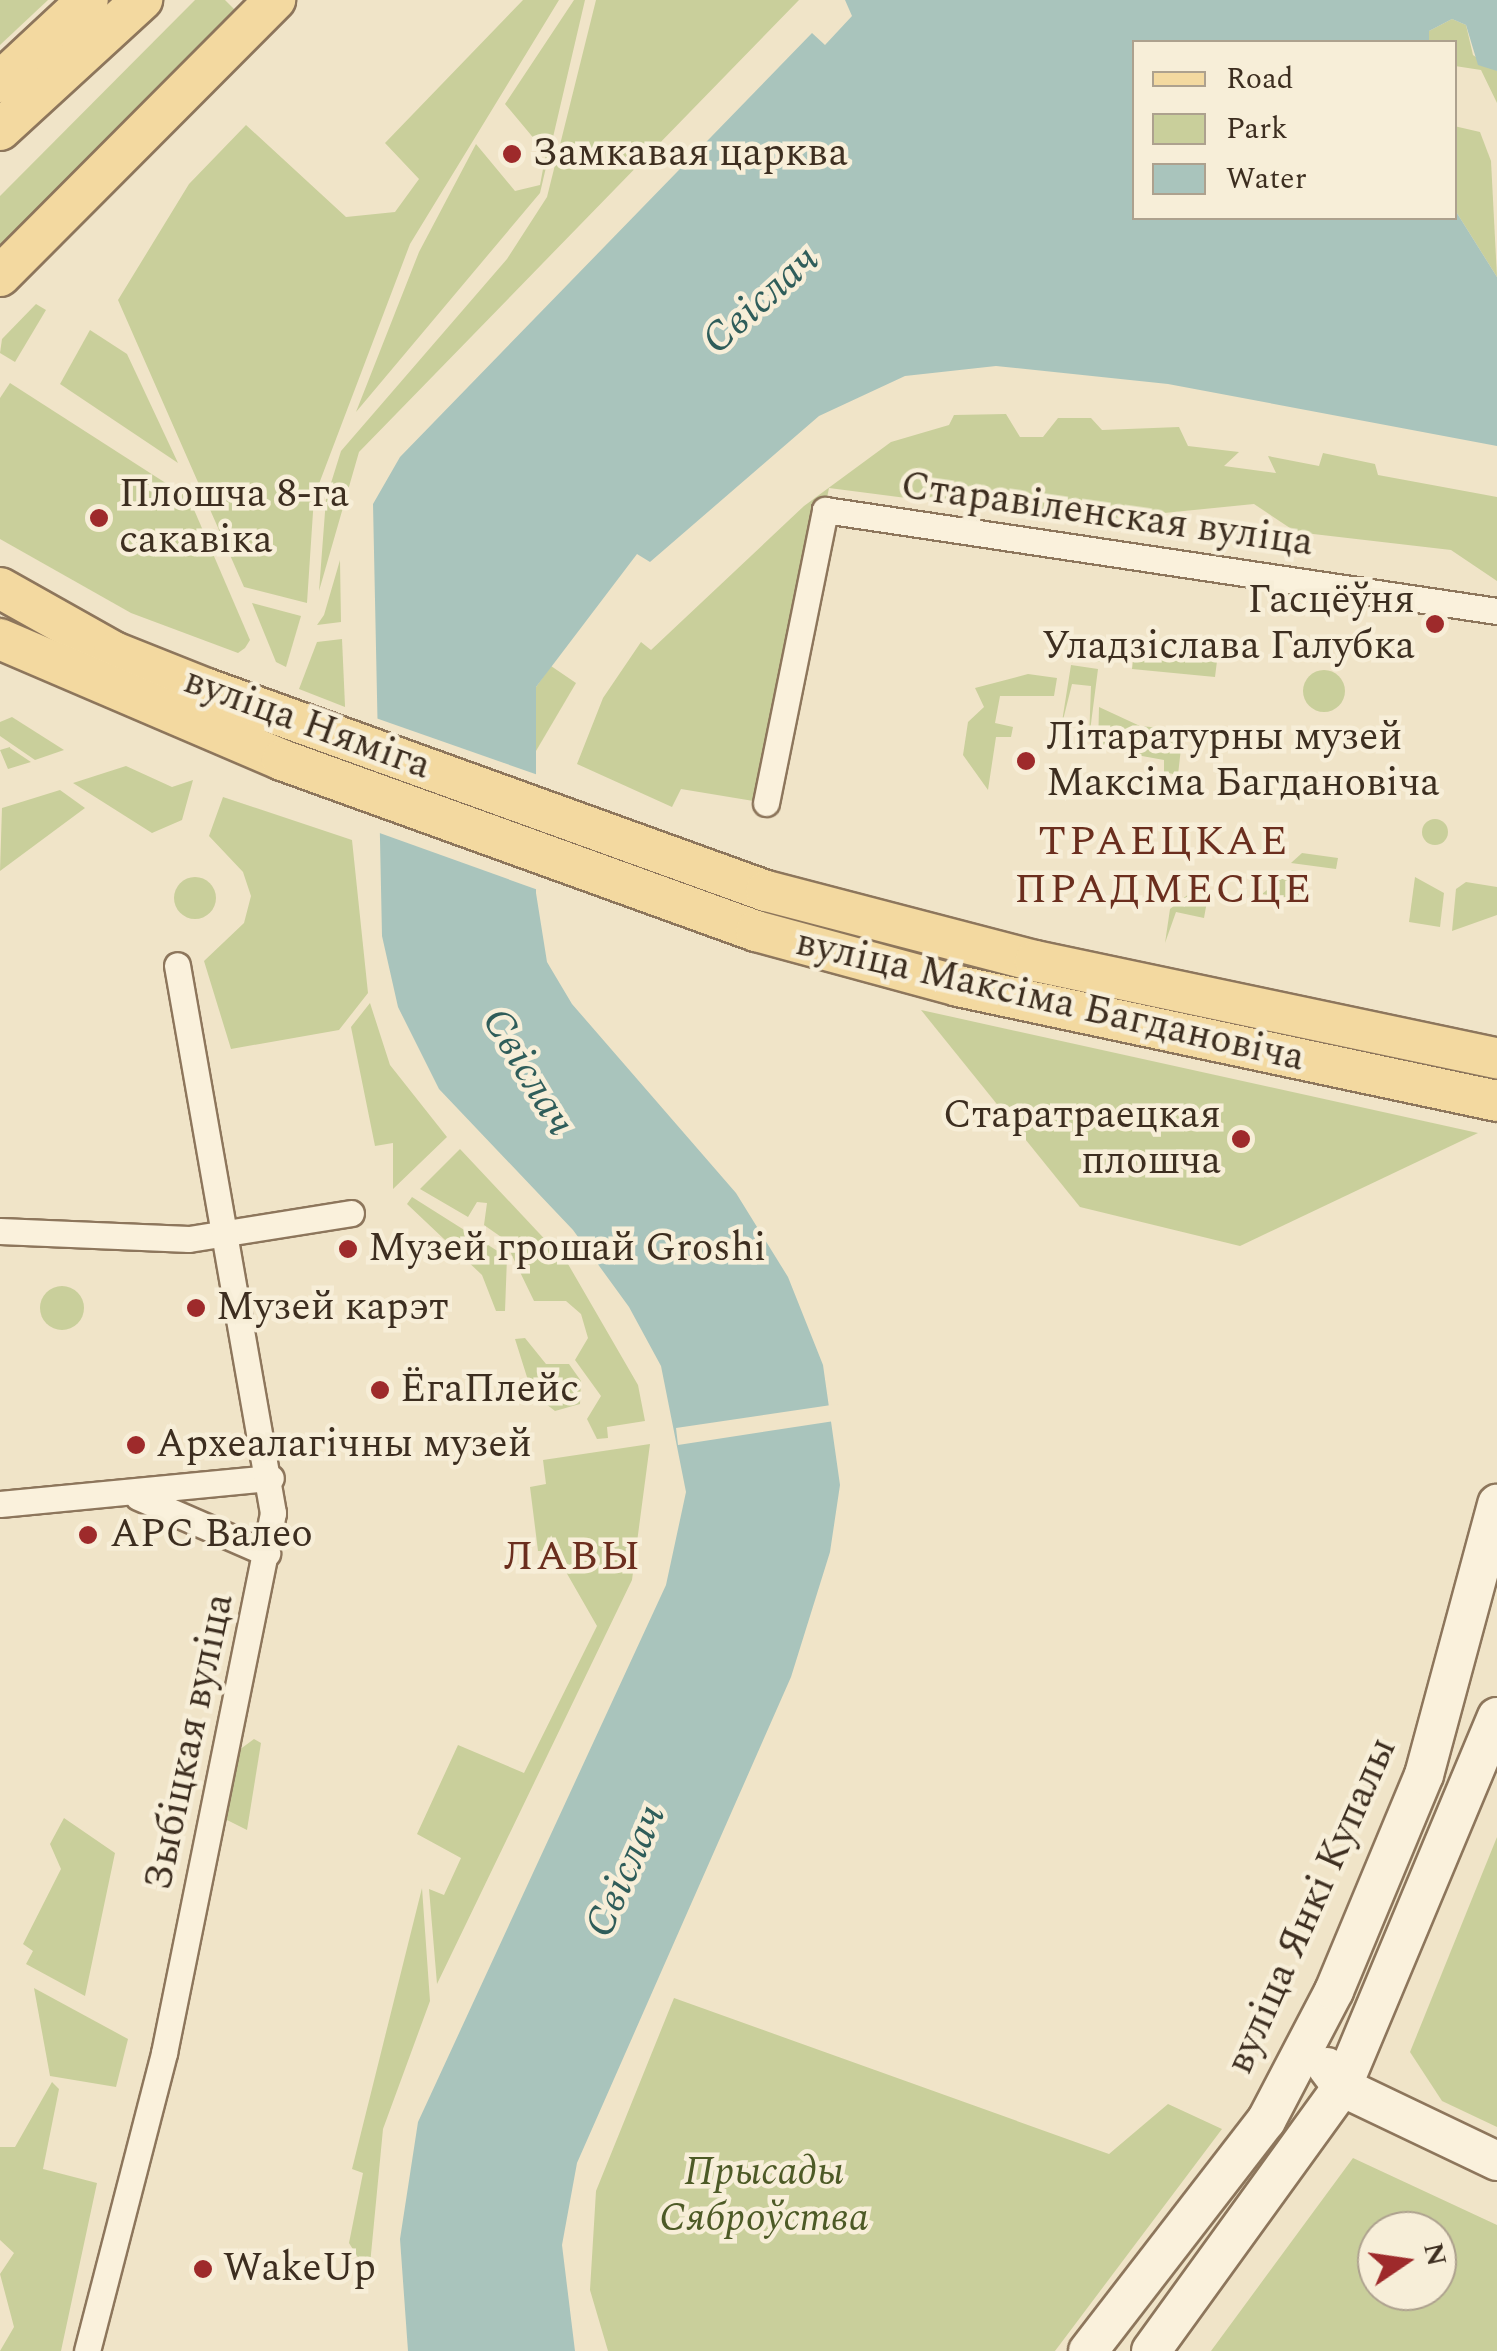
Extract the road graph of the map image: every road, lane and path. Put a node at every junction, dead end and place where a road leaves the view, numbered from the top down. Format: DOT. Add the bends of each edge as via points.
graph roads {
  1 [pos="88,0"];
  2 [pos="142,0"];
  3 [pos="271,3"];
  4 [pos="0,82"];
  5 [pos="0,130"];
  6 [pos="0,276"];
  7 [pos="0,588"];
  8 [pos="1497,611"];
  9 [pos="0,639"];
  10 [pos="766,804"];
  11 [pos="617,858"];
  12 [pos="177,965"];
  13 [pos="1497,1058"];
  14 [pos="1497,1101"];
  15 [pos="351,1214"];
  16 [pos="0,1231"];
  17 [pos="229,1237"];
  18 [pos="272,1478"];
  19 [pos="133,1496"];
  20 [pos="0,1504"];
  21 [pos="1497,1504"];
  22 [pos="267,1553"];
  23 [pos="1460,1651"];
  24 [pos="1496,1720"];
  25 [pos="1318,2022"];
  26 [pos="1364,2040"];
  27 [pos="1342,2087"];
  28 [pos="1391,2110"];
  29 [pos="1266,2121"];
  30 [pos="1302,2145"];
  31 [pos="1497,2161"];
  32 [pos="87,2351"];
  33 [pos="1088,2351"];
  34 [pos="1151,2351"];
  1 -- 4 [label="main road"];
  2 -- 5 [label="main road"];
  3 -- 6 [label="main road"];
  7 -- 11 [label="main road, вуліца Няміга" via="114,652 296,721"];
  8 -- 10 [label="street, Старавіленская вуліца" via="825,510"];
  9 -- 11 [label="main road, вуліца Няміга" via="282,760"];
  11 -- 13 [label="main road, вуліца Максіма Багдановіча"];
  11 -- 14 [label="main road, вуліца Максіма Багдановіча" via="756,931 958,986"];
  12 -- 17 [label="street, Зыбіцкая вуліца"];
  15 -- 17 [label="street"];
  16 -- 17 [label="street"];
  17 -- 18 [label="street, Зыбіцкая вуліца"];
  18 -- 19 [label="street"];
  18 -- 22 [label="street, Зыбіцкая вуліца"];
  19 -- 20 [label="street"];
  19 -- 22 [label="street"];
  21 -- 23 [label="main road, вуліца Янкі Купалы"];
  22 -- 32 [label="street, Зыбіцкая вуліца" via="164,2053"];
  23 -- 24 [label="main road" via="1463,1703"];
  23 -- 25 [label="main road, вуліца Янкі Купалы" via="1424,1776"];
  24 -- 26 [label="main road"];
  25 -- 27 [label="main road" via="1320,2049"];
  25 -- 29 [label="main road, вуліца Янкі Купалы"];
  26 -- 27 [label="main road"];
  26 -- 28 [label="main road" via="1367,2078"];
  27 -- 28 [label="main road"];
  27 -- 29 [label="main road" via="1305,2094"];
  27 -- 30 [label="main road"];
  28 -- 30 [label="main road" via="1342,2120"];
  28 -- 31 [label="main road"];
  29 -- 33 [label="main road, вуліца Янкі Купалы"];
  30 -- 34 [label="main road"];
}
